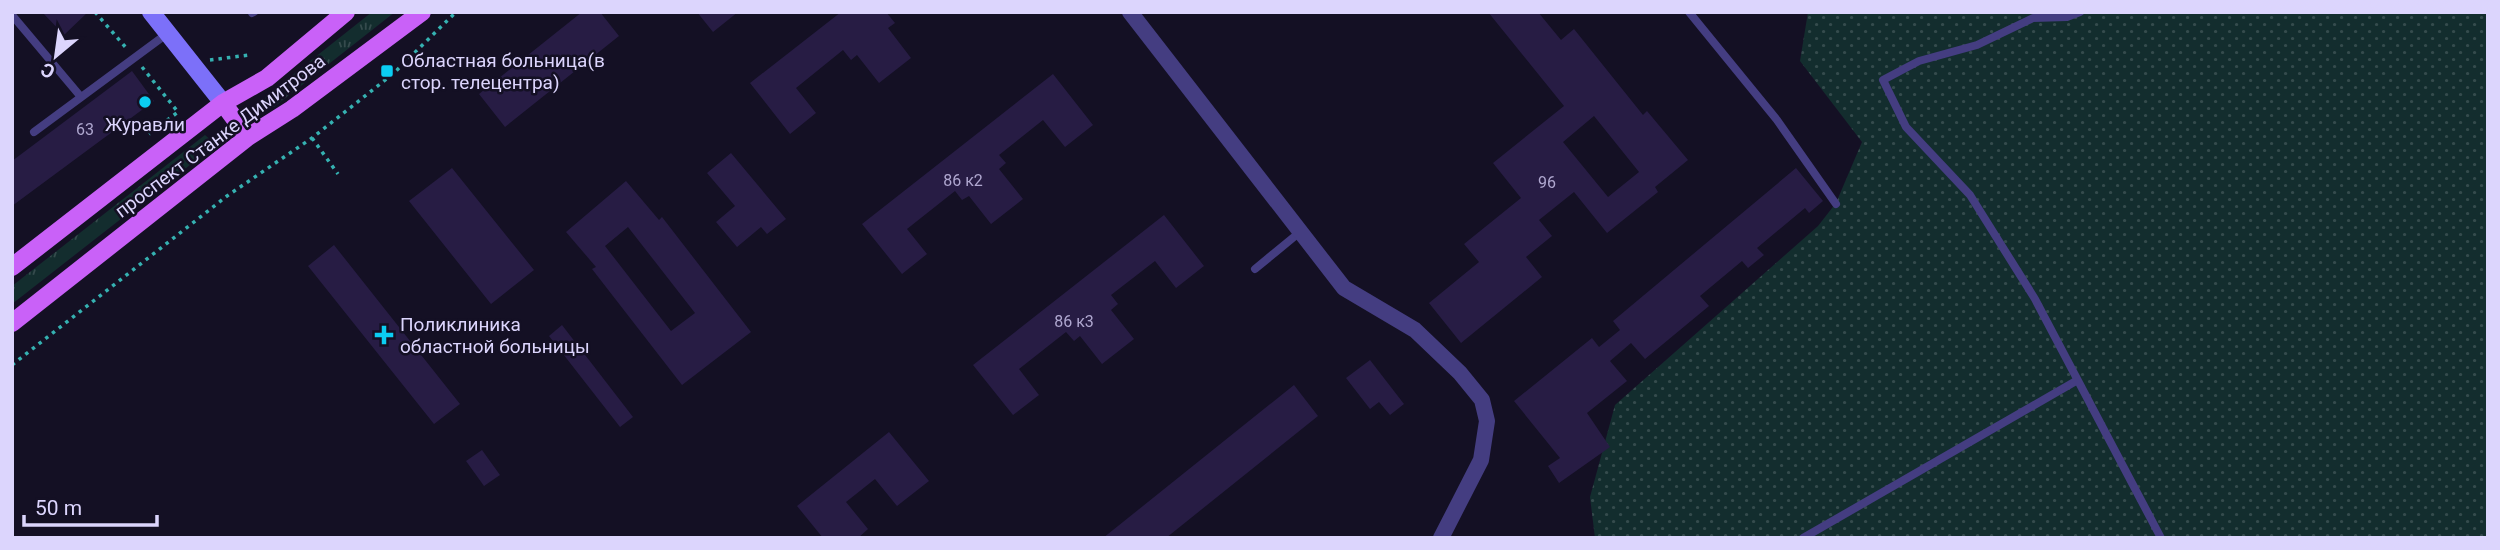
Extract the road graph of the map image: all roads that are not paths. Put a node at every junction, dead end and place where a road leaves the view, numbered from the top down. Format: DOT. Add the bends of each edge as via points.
graph roads {
  1 [pos="151,12"];
  2 [pos="346,12"];
  3 [pos="422,12"];
  4 [pos="1130,12"];
  5 [pos="1689,12"];
  6 [pos="2080,12"];
  7 [pos="12,15"];
  8 [pos="168,33"];
  9 [pos="81,97"];
  10 [pos="223,103"];
  11 [pos="34,132"];
  12 [pos="248,137"];
  13 [pos="1836,204"];
  14 [pos="1300,232"];
  15 [pos="12,268"];
  16 [pos="1255,269"];
  17 [pos="12,323"];
  18 [pos="2076,381"];
  19 [pos="1441,538"];
  20 [pos="1804,538"];
  21 [pos="2161,538"];
  1 -- 8 [label="street"];
  2 -- 10 [label="main road, проспект Станке Димитрова" via="267,78"];
  3 -- 12 [label="main road, проспект Станке Димитрова"];
  4 -- 14 [label="street"];
  5 -- 13 [label="lane" via="1777,120"];
  6 -- 18 [label="lane" via="2033,18 1977,45 1919,61 1883,80 1906,128 1970,195 2035,299"];
  7 -- 9 [label="lane"];
  8 -- 9 [label="lane"];
  8 -- 10 [label="street"];
  9 -- 11 [label="lane"];
  10 -- 12 [label="main road"];
  10 -- 15 [label="main road, проспект Станке Димитрова"];
  12 -- 17 [label="main road, проспект Станке Димитрова"];
  14 -- 16 [label="lane"];
  14 -- 19 [label="street" via="1344,288 1415,330 1482,400 1487,421 1480,460"];
  18 -- 20 [label="lane"];
  18 -- 21 [label="lane" via="2082,384"];
}
